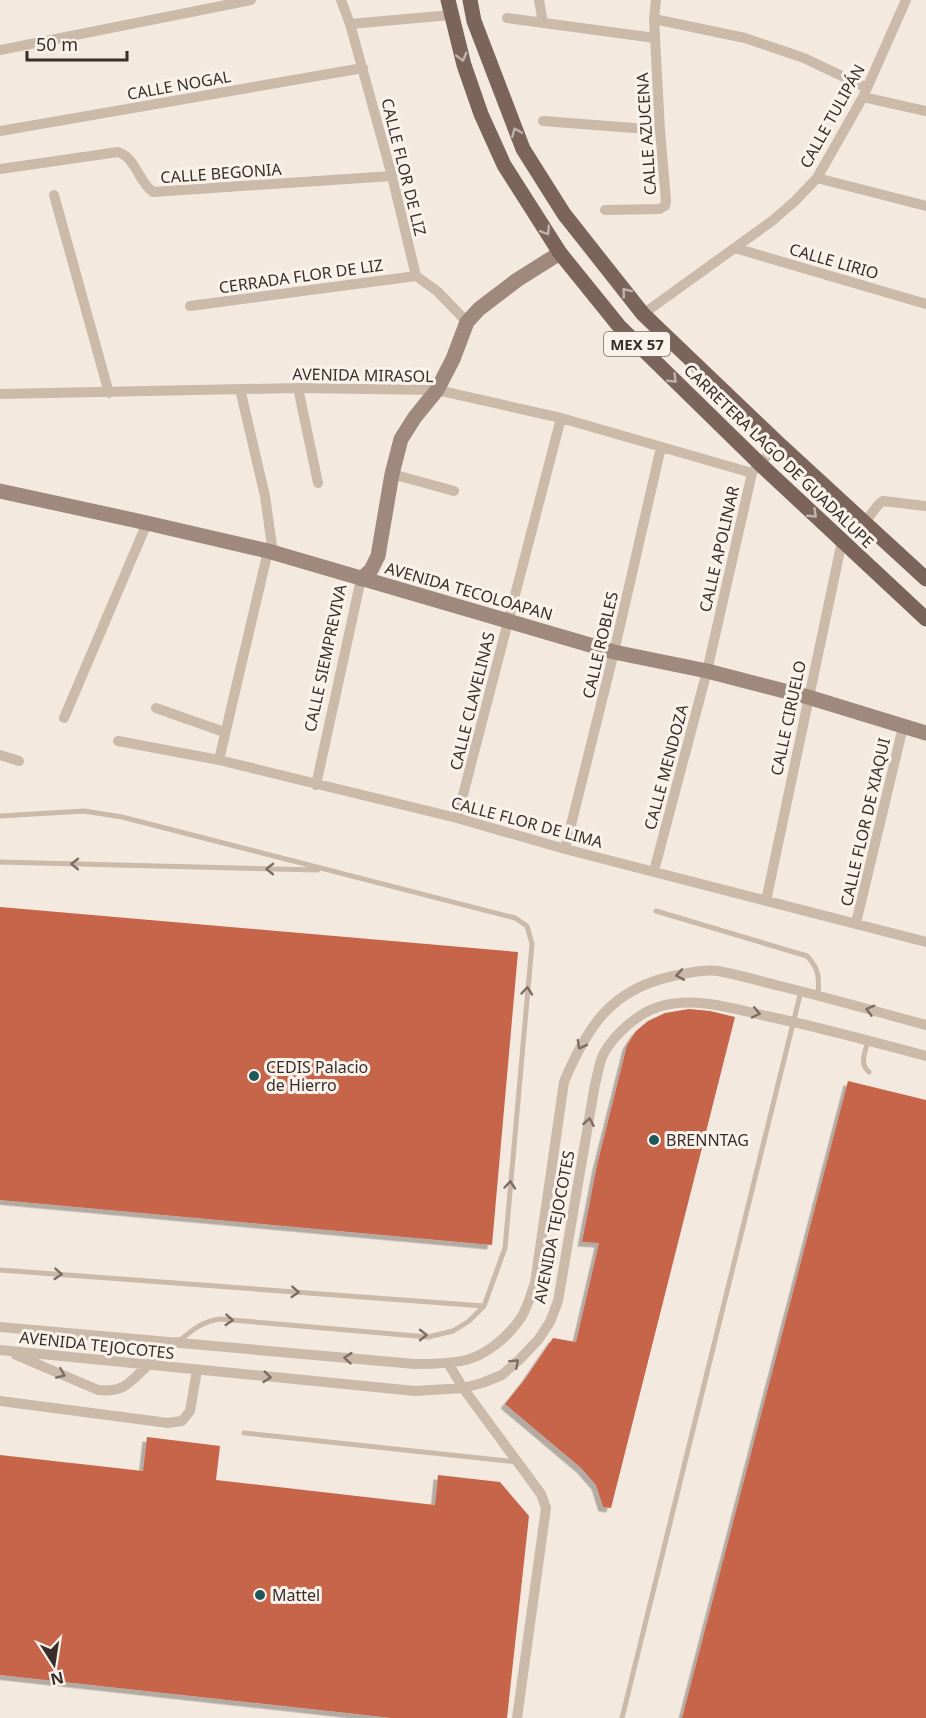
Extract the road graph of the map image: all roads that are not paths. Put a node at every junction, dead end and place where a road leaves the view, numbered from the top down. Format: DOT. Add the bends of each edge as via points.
graph roads {
  1 [pos="251,0"];
  2 [pos="341,0"];
  3 [pos="470,0"];
  4 [pos="539,0"];
  5 [pos="656,0"];
  6 [pos="904,0"];
  7 [pos="449,7"];
  8 [pos="507,18"];
  9 [pos="654,19"];
  10 [pos="543,23"];
  11 [pos="350,24"];
  12 [pos="655,38"];
  13 [pos="0,51"];
  14 [pos="363,68"];
  15 [pos="865,92"];
  16 [pos="926,111"];
  17 [pos="543,121"];
  18 [pos="660,130"];
  19 [pos="0,131"];
  20 [pos="0,168"];
  21 [pos="392,176"];
  22 [pos="817,178"];
  23 [pos="54,195"];
  24 [pos="926,206"];
  25 [pos="605,210"];
  26 [pos="735,248"];
  27 [pos="560,253"];
  28 [pos="416,276"];
  29 [pos="926,304"];
  30 [pos="190,306"];
  31 [pos="643,314"];
  32 [pos="467,322"];
  33 [pos="298,388"];
  34 [pos="240,389"];
  35 [pos="437,390"];
  36 [pos="109,393"];
  37 [pos="0,394"];
  38 [pos="561,418"];
  39 [pos="778,443"];
  40 [pos="661,447"];
  41 [pos="756,468"];
  42 [pos="392,474"];
  43 [pos="318,483"];
  44 [pos="0,491"];
  45 [pos="454,491"];
  46 [pos="925,506"];
  47 [pos="865,522"];
  48 [pos="147,523"];
  49 [pos="842,541"];
  50 [pos="270,552"];
  51 [pos="360,579"];
  52 [pos="926,579"];
  53 [pos="926,619"];
  54 [pos="508,620"];
  55 [pos="614,652"];
  56 [pos="707,671"];
  57 [pos="808,697"];
  58 [pos="156,708"];
  59 [pos="64,718"];
  60 [pos="903,727"];
  61 [pos="224,732"];
  62 [pos="926,733"];
  63 [pos="118,741"];
  64 [pos="0,755"];
  65 [pos="219,760"];
  66 [pos="19,761"];
  67 [pos="316,784"];
  68 [pos="0,816"];
  69 [pos="457,818"];
  70 [pos="565,849"];
  71 [pos="0,862"];
  72 [pos="328,870"];
  73 [pos="654,871"];
  74 [pos="766,901"];
  75 [pos="656,911"];
  76 [pos="856,923"];
  77 [pos="926,942"];
  78 [pos="801,991"];
  79 [pos="818,996"];
  80 [pos="794,1022"];
  81 [pos="926,1025"];
  82 [pos="868,1041"];
  83 [pos="926,1056"];
  84 [pos="869,1072"];
  85 [pos="0,1270"];
  86 [pos="484,1306"];
  87 [pos="0,1326"];
  88 [pos="177,1342"];
  89 [pos="4,1351"];
  90 [pos="448,1363"];
  91 [pos="147,1365"];
  92 [pos="198,1370"];
  93 [pos="463,1388"];
  94 [pos="0,1401"];
  95 [pos="244,1433"];
  96 [pos="518,1462"];
  97 [pos="517,1718"];
  98 [pos="622,1718"];
  1 -- 13 [label="street"];
  2 -- 11 [label="street, CALLE FLOR DE LIZ"];
  31 -- 3 [label="main road, CARRETERA LAGO DE GUADALUPE / MEX 57, one-way" via="564,214 523,149 474,21"];
  4 -- 10 [label="street"];
  5 -- 9 [label="street, CALLE AZUCENA"];
  6 -- 15 [label="street, CALLE TULIPÁN"];
  7 -- 11 [label="street"];
  7 -- 27 [label="main road, CARRETERA LAGO DE GUADALUPE / MEX 57, one-way" via="464,65 499,155"];
  8 -- 10 [label="street"];
  9 -- 12 [label="street, CALLE AZUCENA"];
  9 -- 15 [label="street" via="745,38 804,58"];
  10 -- 12 [label="street"];
  11 -- 14 [label="street, CALLE FLOR DE LIZ"];
  12 -- 18 [label="street, CALLE AZUCENA"];
  14 -- 19 [label="street, CALLE NOGAL"];
  14 -- 21 [label="street, CALLE FLOR DE LIZ"];
  15 -- 16 [label="street"];
  15 -- 22 [label="street, CALLE TULIPÁN"];
  17 -- 18 [label="street"];
  18 -- 25 [label="street, CALLE AZUCENA" via="665,206"];
  20 -- 21 [label="street, CALLE BEGONIA" via="118,152 129,157 153,192"];
  21 -- 28 [label="street, CALLE FLOR DE LIZ"];
  22 -- 24 [label="street"];
  22 -- 26 [label="street, CALLE TULIPÁN" via="772,221"];
  23 -- 36 [label="street"];
  26 -- 29 [label="street, CALLE LIRIO"];
  26 -- 31 [label="street, CALLE TULIPÁN"];
  27 -- 32 [label="street, CALLE SIEMPREVIVA" via="517,280"];
  27 -- 41 [label="main road, CARRETERA LAGO DE GUADALUPE / MEX 57, one-way" via="619,326"];
  28 -- 30 [label="street, CERRADA FLOR DE LIZ"];
  28 -- 32 [label="street"];
  31 -- 39 [label="main road, CARRETERA LAGO DE GUADALUPE / MEX 57"];
  32 -- 35 [label="street, CALLE SIEMPREVIVA"];
  33 -- 34 [label="street, AVENIDA MIRASOL"];
  33 -- 35 [label="street, AVENIDA MIRASOL"];
  33 -- 43 [label="street"];
  34 -- 36 [label="street, AVENIDA MIRASOL"];
  34 -- 50 [label="street" via="265,496"];
  35 -- 38 [label="street, AVENIDA MIRASOL"];
  35 -- 42 [label="street, CALLE SIEMPREVIVA" via="401,439"];
  36 -- 37 [label="street, AVENIDA MIRASOL"];
  38 -- 40 [label="street, AVENIDA MIRASOL"];
  38 -- 54 [label="street, CALLE CLAVELINAS"];
  39 -- 41 [label="street, CALLE APOLINAR"];
  39 -- 47 [label="main road, CARRETERA LAGO DE GUADALUPE / MEX 57"];
  40 -- 41 [label="street, AVENIDA MIRASOL"];
  40 -- 55 [label="street, CALLE ROBLES"];
  41 -- 49 [label="main road, CARRETERA LAGO DE GUADALUPE / MEX 57, one-way"];
  41 -- 56 [label="street, CALLE APOLINAR"];
  42 -- 45 [label="street"];
  42 -- 51 [label="street, CALLE SIEMPREVIVA" via="378,556 371,570"];
  44 -- 48 [label="street, AVENIDA TECOLOAPAN"];
  46 -- 47 [label="street" via="883,501"];
  47 -- 52 [label="main road, CARRETERA LAGO DE GUADALUPE / MEX 57"];
  48 -- 50 [label="street, AVENIDA TECOLOAPAN"];
  48 -- 59 [label="street"];
  49 -- 53 [label="main road, CARRETERA LAGO DE GUADALUPE / MEX 57"];
  49 -- 57 [label="street, CALLE CIRUELO"];
  50 -- 51 [label="street, AVENIDA TECOLOAPAN"];
  50 -- 61 [label="street"];
  51 -- 54 [label="street, AVENIDA TECOLOAPAN"];
  51 -- 67 [label="street, CALLE SIEMPREVIVA"];
  54 -- 55 [label="street, AVENIDA TECOLOAPAN"];
  54 -- 69 [label="street, CALLE CLAVELINAS"];
  55 -- 56 [label="street, AVENIDA TECOLOAPAN"];
  55 -- 70 [label="street, CALLE ROBLES"];
  56 -- 57 [label="street, AVENIDA TECOLOAPAN"];
  56 -- 73 [label="street, CALLE MENDOZA"];
  57 -- 60 [label="street, AVENIDA TECOLOAPAN"];
  57 -- 74 [label="street, CALLE CIRUELO"];
  58 -- 61 [label="street"];
  60 -- 62 [label="street, AVENIDA TECOLOAPAN"];
  60 -- 76 [label="street, CALLE FLOR DE XIAQUI"];
  61 -- 65 [label="street"];
  63 -- 65 [label="street, CALLE FLOR DE LIMA"];
  64 -- 66 [label="street"];
  65 -- 67 [label="street, CALLE FLOR DE LIMA"];
  67 -- 69 [label="street, CALLE FLOR DE LIMA"];
  68 -- 72 [label="lane" via="84,811 122,817"];
  69 -- 70 [label="street, CALLE FLOR DE LIMA"];
  70 -- 73 [label="street, CALLE FLOR DE LIMA"];
  72 -- 71 [label="lane, one-way"];
  86 -- 72 [label="lane, one-way" via="505,1248 532,944 527,926 515,918"];
  73 -- 74 [label="street, CALLE FLOR DE LIMA"];
  74 -- 76 [label="street, CALLE FLOR DE LIMA"];
  75 -- 79 [label="lane" via="807,956 816,965"];
  76 -- 77 [label="street, CALLE FLOR DE LIMA"];
  78 -- 79 [label="street, AVENIDA TEJOCOTES"];
  78 -- 80 [label="lane"];
  78 -- 90 [label="street, AVENIDA TEJOCOTES, one-way" via="716,971 653,980 617,999 588,1032 564,1082 535,1283 528,1304 519,1322 487,1351"];
  81 -- 79 [label="street, AVENIDA TEJOCOTES, one-way"];
  80 -- 82 [label="street, AVENIDA TEJOCOTES"];
  93 -- 80 [label="street, AVENIDA TEJOCOTES, one-way" via="502,1375 538,1340 550,1322 558,1301 595,1084 602,1055 618,1033 656,1007 675,1003 708,1003"];
  80 -- 98 [label="lane"];
  82 -- 83 [label="street, AVENIDA TEJOCOTES"];
  82 -- 84 [label="lane" via="863,1063"];
  85 -- 86 [label="lane, one-way"];
  88 -- 86 [label="lane, one-way" via="198,1325 220,1319 428,1337 453,1330"];
  87 -- 88 [label="street, AVENIDA TEJOCOTES"];
  90 -- 88 [label="street, AVENIDA TEJOCOTES, one-way" via="415,1364"];
  88 -- 91 [label="street"];
  89 -- 91 [label="street, AVENIDA TEJOCOTES"];
  89 -- 91 [label="street, one-way" via="108,1391 132,1381"];
  90 -- 93 [label="street"];
  91 -- 92 [label="street, AVENIDA TEJOCOTES"];
  92 -- 93 [label="street, AVENIDA TEJOCOTES, one-way" via="415,1391"];
  92 -- 94 [label="street" via="190,1412 182,1421 168,1423"];
  93 -- 96 [label="street"];
  95 -- 96 [label="lane"];
  96 -- 97 [label="street" via="541,1494 546,1508"];
}
